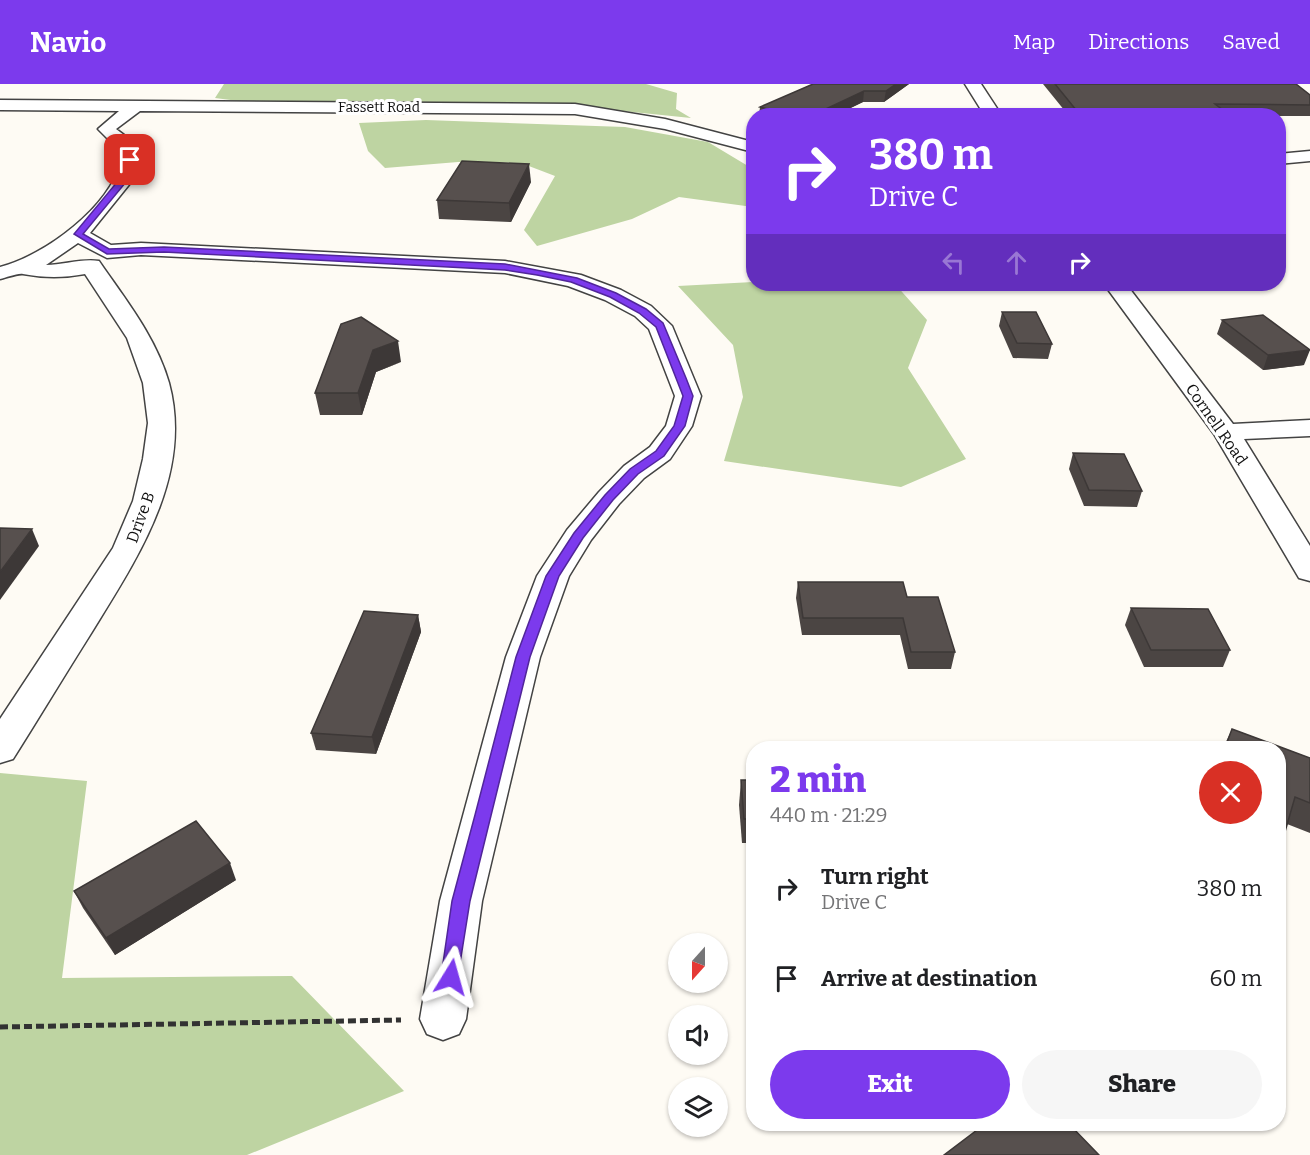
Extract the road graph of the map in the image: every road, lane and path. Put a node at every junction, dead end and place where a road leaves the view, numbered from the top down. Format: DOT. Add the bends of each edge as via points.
graph roads {
  1 [pos="973,84"];
  2 [pos="139,98"];
  3 [pos="0,105"];
  4 [pos="51,105"];
  5 [pos="989,108"];
  6 [pos="106,129"];
  7 [pos="746,145"];
  8 [pos="1310,156"];
  9 [pos="1286,158"];
  10 [pos="78,234"];
  11 [pos="99,259"];
  12 [pos="29,266"];
  13 [pos="0,273"];
  14 [pos="1120,291"];
  15 [pos="1310,428"];
  16 [pos="1226,432"];
  17 [pos="1310,571"];
  18 [pos="14,705"];
  19 [pos="0,749"];
  20 [pos="444,1019"];
  21 [pos="0,1027"];
  1 -- 5 [label="street"];
  2 -- 4 [label="street, Fassett Road" via="98,106"];
  2 -- 6 [label="street"];
  2 -- 7 [label="street, Fassett Road" via="575,109 630,115"];
  3 -- 4 [label="street, Fassett Road"];
  4 -- 6 [label="street"];
  6 -- 10 [label="street" via="118,139 130,160 127,176"];
  8 -- 9 [label="street"];
  10 -- 11 [label="street"];
  10 -- 12 [label="street"];
  11 -- 12 [label="street" via="66,271 32,271"];
  11 -- 18 [label="street, Drive B" via="139,338 156,383 161,423 157,459 148,501 128,548"];
  11 -- 20 [label="street" via="141,249 505,267 573,280 613,295 643,311 660,326 688,396 679,426 660,453 609,498 578,536 553,576 523,657 461,901"];
  12 -- 13 [label="street"];
  14 -- 16 [label="street, Cornell Road"];
  15 -- 16 [label="street"];
  16 -- 17 [label="street, Cornell Road"];
  18 -- 19 [label="street, Drive B"];
  20 -- 21 [label="path"];
}
